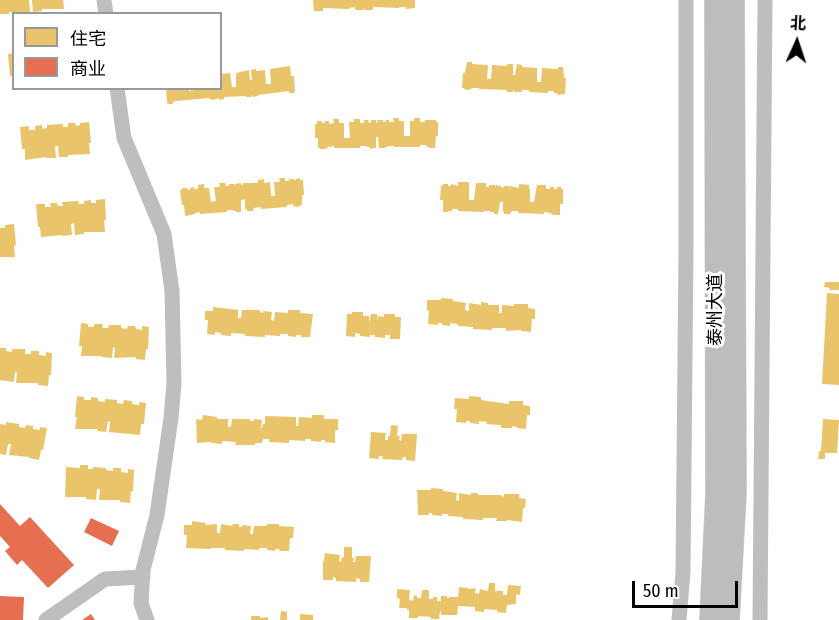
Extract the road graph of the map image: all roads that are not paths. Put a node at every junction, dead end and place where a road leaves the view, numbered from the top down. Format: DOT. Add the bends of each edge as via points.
graph roads {
  1 [pos="686,0"];
  2 [pos="715,0"];
  3 [pos="734,0"];
  4 [pos="765,0"];
  5 [pos="117,90"];
  6 [pos="143,577"];
  7 [pos="46,620"];
  8 [pos="147,620"];
  9 [pos="680,620"];
  10 [pos="710,620"];
  11 [pos="729,620"];
  12 [pos="760,620"];
  1 -- 9 [label="street"];
  2 -- 10 [label="highway, 泰州大道" via="716,494"];
  3 -- 11 [label="highway, 泰州大道" via="736,492"];
  4 -- 12 [label="street"];
  5 -- 6 [label="street" via="124,138 164,234 172,291 171,418 157,515"];
  6 -- 7 [label="street" via="105,579"];
  6 -- 8 [label="street" via="141,603"];
}
